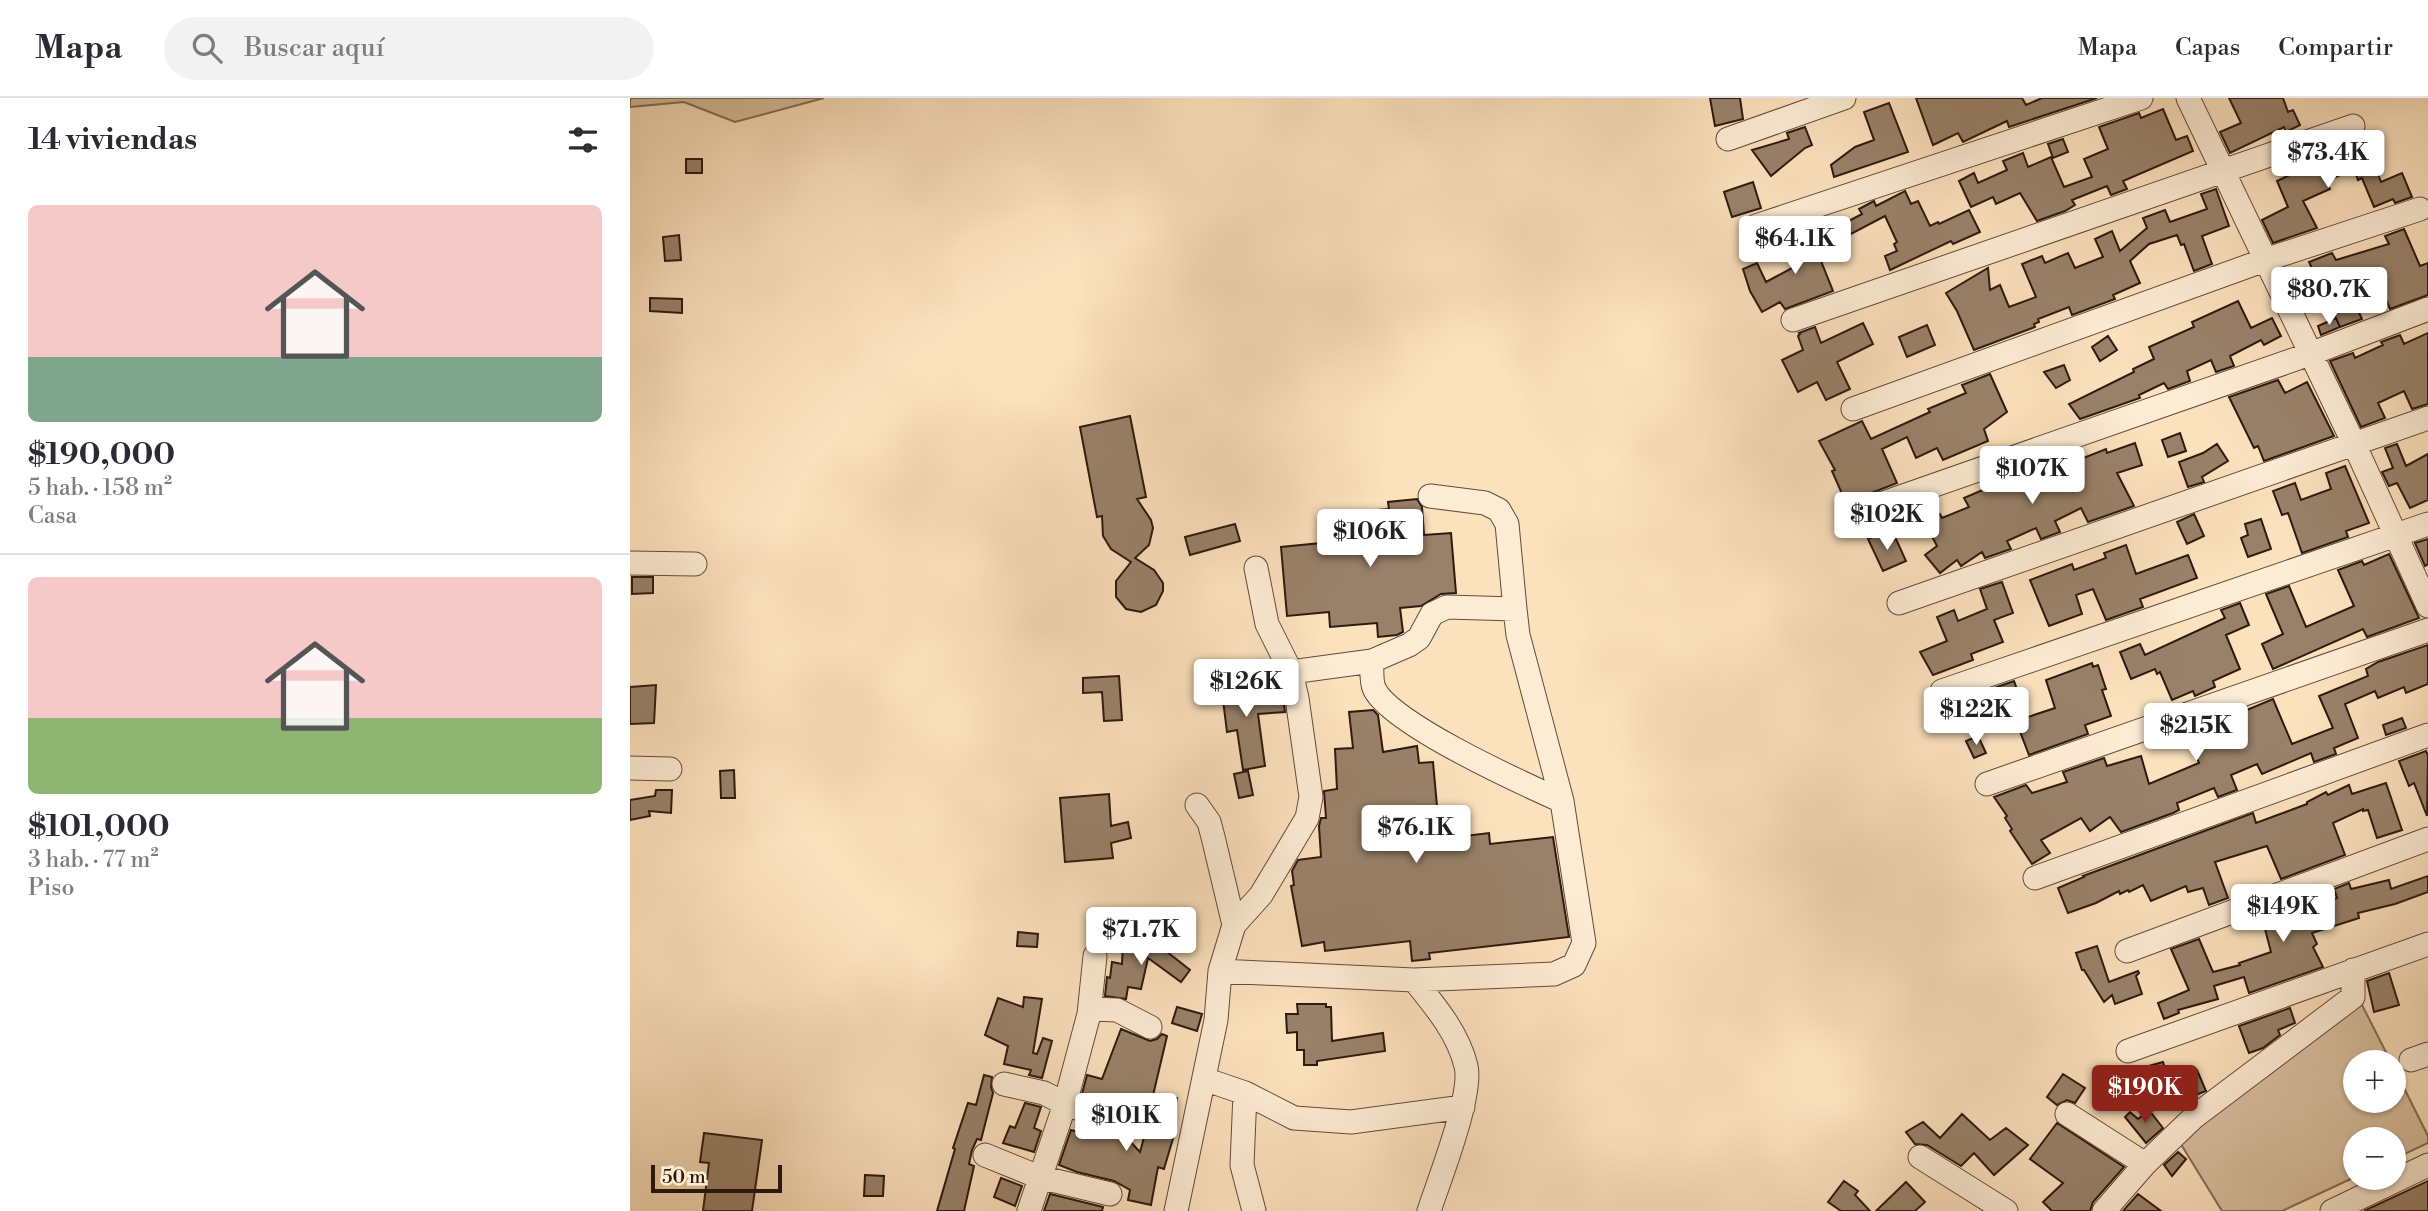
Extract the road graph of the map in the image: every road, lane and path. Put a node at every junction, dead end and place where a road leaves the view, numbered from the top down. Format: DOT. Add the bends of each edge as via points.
graph roads {
  1 [pos="1844,98"];
  2 [pos="2141,98"];
  3 [pos="2188,98"];
  4 [pos="2353,126"];
  5 [pos="1728,139"];
  6 [pos="2221,171"];
  7 [pos="2420,209"];
  8 [pos="1756,226"];
  9 [pos="2265,260"];
  10 [pos="2428,309"];
  11 [pos="1793,320"];
  12 [pos="2310,354"];
  13 [pos="1853,408"];
  14 [pos="2428,418"];
  15 [pos="2355,446"];
  16 [pos="1430,496"];
  17 [pos="1866,509"];
  18 [pos="2428,524"];
  19 [pos="2395,536"];
  20 [pos="630,563"];
  21 [pos="695,564"];
  22 [pos="1256,568"];
  23 [pos="1899,603"];
  24 [pos="2428,606"];
  25 [pos="1515,609"];
  26 [pos="2428,630"];
  27 [pos="1372,662"];
  28 [pos="1291,673"];
  29 [pos="1942,691"];
  30 [pos="2428,735"];
  31 [pos="630,768"];
  32 [pos="670,769"];
  33 [pos="1987,784"];
  34 [pos="1562,801"];
  35 [pos="1197,805"];
  36 [pos="2428,839"];
  37 [pos="2035,878"];
  38 [pos="1234,925"];
  39 [pos="2428,944"];
  40 [pos="2127,951"];
  41 [pos="1095,956"];
  42 [pos="2353,970"];
  43 [pos="1220,971"];
  44 [pos="1413,980"];
  45 [pos="1090,1009"];
  46 [pos="1150,1027"];
  47 [pos="2129,1051"];
  48 [pos="1204,1079"];
  49 [pos="1004,1084"];
  50 [pos="1245,1093"];
  51 [pos="1065,1104"];
  52 [pos="1463,1107"];
  53 [pos="2067,1114"];
  54 [pos="1123,1123"];
  55 [pos="985,1155"];
  56 [pos="1920,1157"];
  57 [pos="2144,1164"];
  58 [pos="2428,1165"];
  59 [pos="1039,1177"];
  60 [pos="1110,1194"];
  61 [pos="1030,1211"];
  62 [pos="1176,1211"];
  63 [pos="1254,1211"];
  64 [pos="1429,1211"];
  65 [pos="2006,1211"];
  66 [pos="2104,1211"];
  67 [pos="2332,1211"];
  1 -- 5 [label="street"];
  2 -- 8 [label="street"];
  3 -- 6 [label="street"];
  4 -- 6 [label="street"];
  6 -- 9 [label="street"];
  6 -- 11 [label="street"];
  7 -- 9 [label="street"];
  9 -- 12 [label="street"];
  9 -- 13 [label="street"];
  10 -- 12 [label="street"];
  12 -- 15 [label="street"];
  12 -- 17 [label="street"];
  14 -- 15 [label="street"];
  15 -- 19 [label="street"];
  15 -- 23 [label="street"];
  16 -- 25 [label="street" via="1485,503 1499,510 1507,524"];
  18 -- 19 [label="street"];
  19 -- 24 [label="street"];
  19 -- 29 [label="street"];
  20 -- 21 [label="street"];
  22 -- 28 [label="street" via="1267,625"];
  25 -- 27 [label="street" via="1447,607 1432,614 1409,646"];
  25 -- 34 [label="street"];
  26 -- 33 [label="street"];
  27 -- 28 [label="street"];
  27 -- 34 [label="street" via="1373,687 1382,702 1500,774"];
  28 -- 38 [label="street" via="1311,797 1307,818 1261,895"];
  30 -- 37 [label="street"];
  31 -- 32 [label="street"];
  34 -- 44 [label="street" via="1584,943 1574,965 1554,974"];
  35 -- 38 [label="street" via="1209,822"];
  36 -- 40 [label="street"];
  38 -- 43 [label="street"];
  39 -- 42 [label="street"];
  41 -- 45 [label="street"];
  42 -- 47 [label="street"];
  42 -- 57 [label="street" via="2353,997 2194,1117"];
  43 -- 44 [label="street"];
  43 -- 48 [label="street"];
  44 -- 52 [label="street" via="1446,1019 1466,1068"];
  45 -- 46 [label="street" via="1117,1010"];
  45 -- 51 [label="street"];
  48 -- 50 [label="street"];
  48 -- 62 [label="street"];
  49 -- 51 [label="street" via="1044,1093"];
  50 -- 52 [label="street" via="1294,1118 1351,1122"];
  50 -- 63 [label="street" via="1242,1165"];
  51 -- 54 [label="street"];
  51 -- 59 [label="street"];
  52 -- 64 [label="street"];
  53 -- 57 [label="street"];
  55 -- 59 [label="street"];
  56 -- 65 [label="street"];
  57 -- 66 [label="street"];
  58 -- 67 [label="street"];
  59 -- 60 [label="street"];
  59 -- 61 [label="street"];
}
